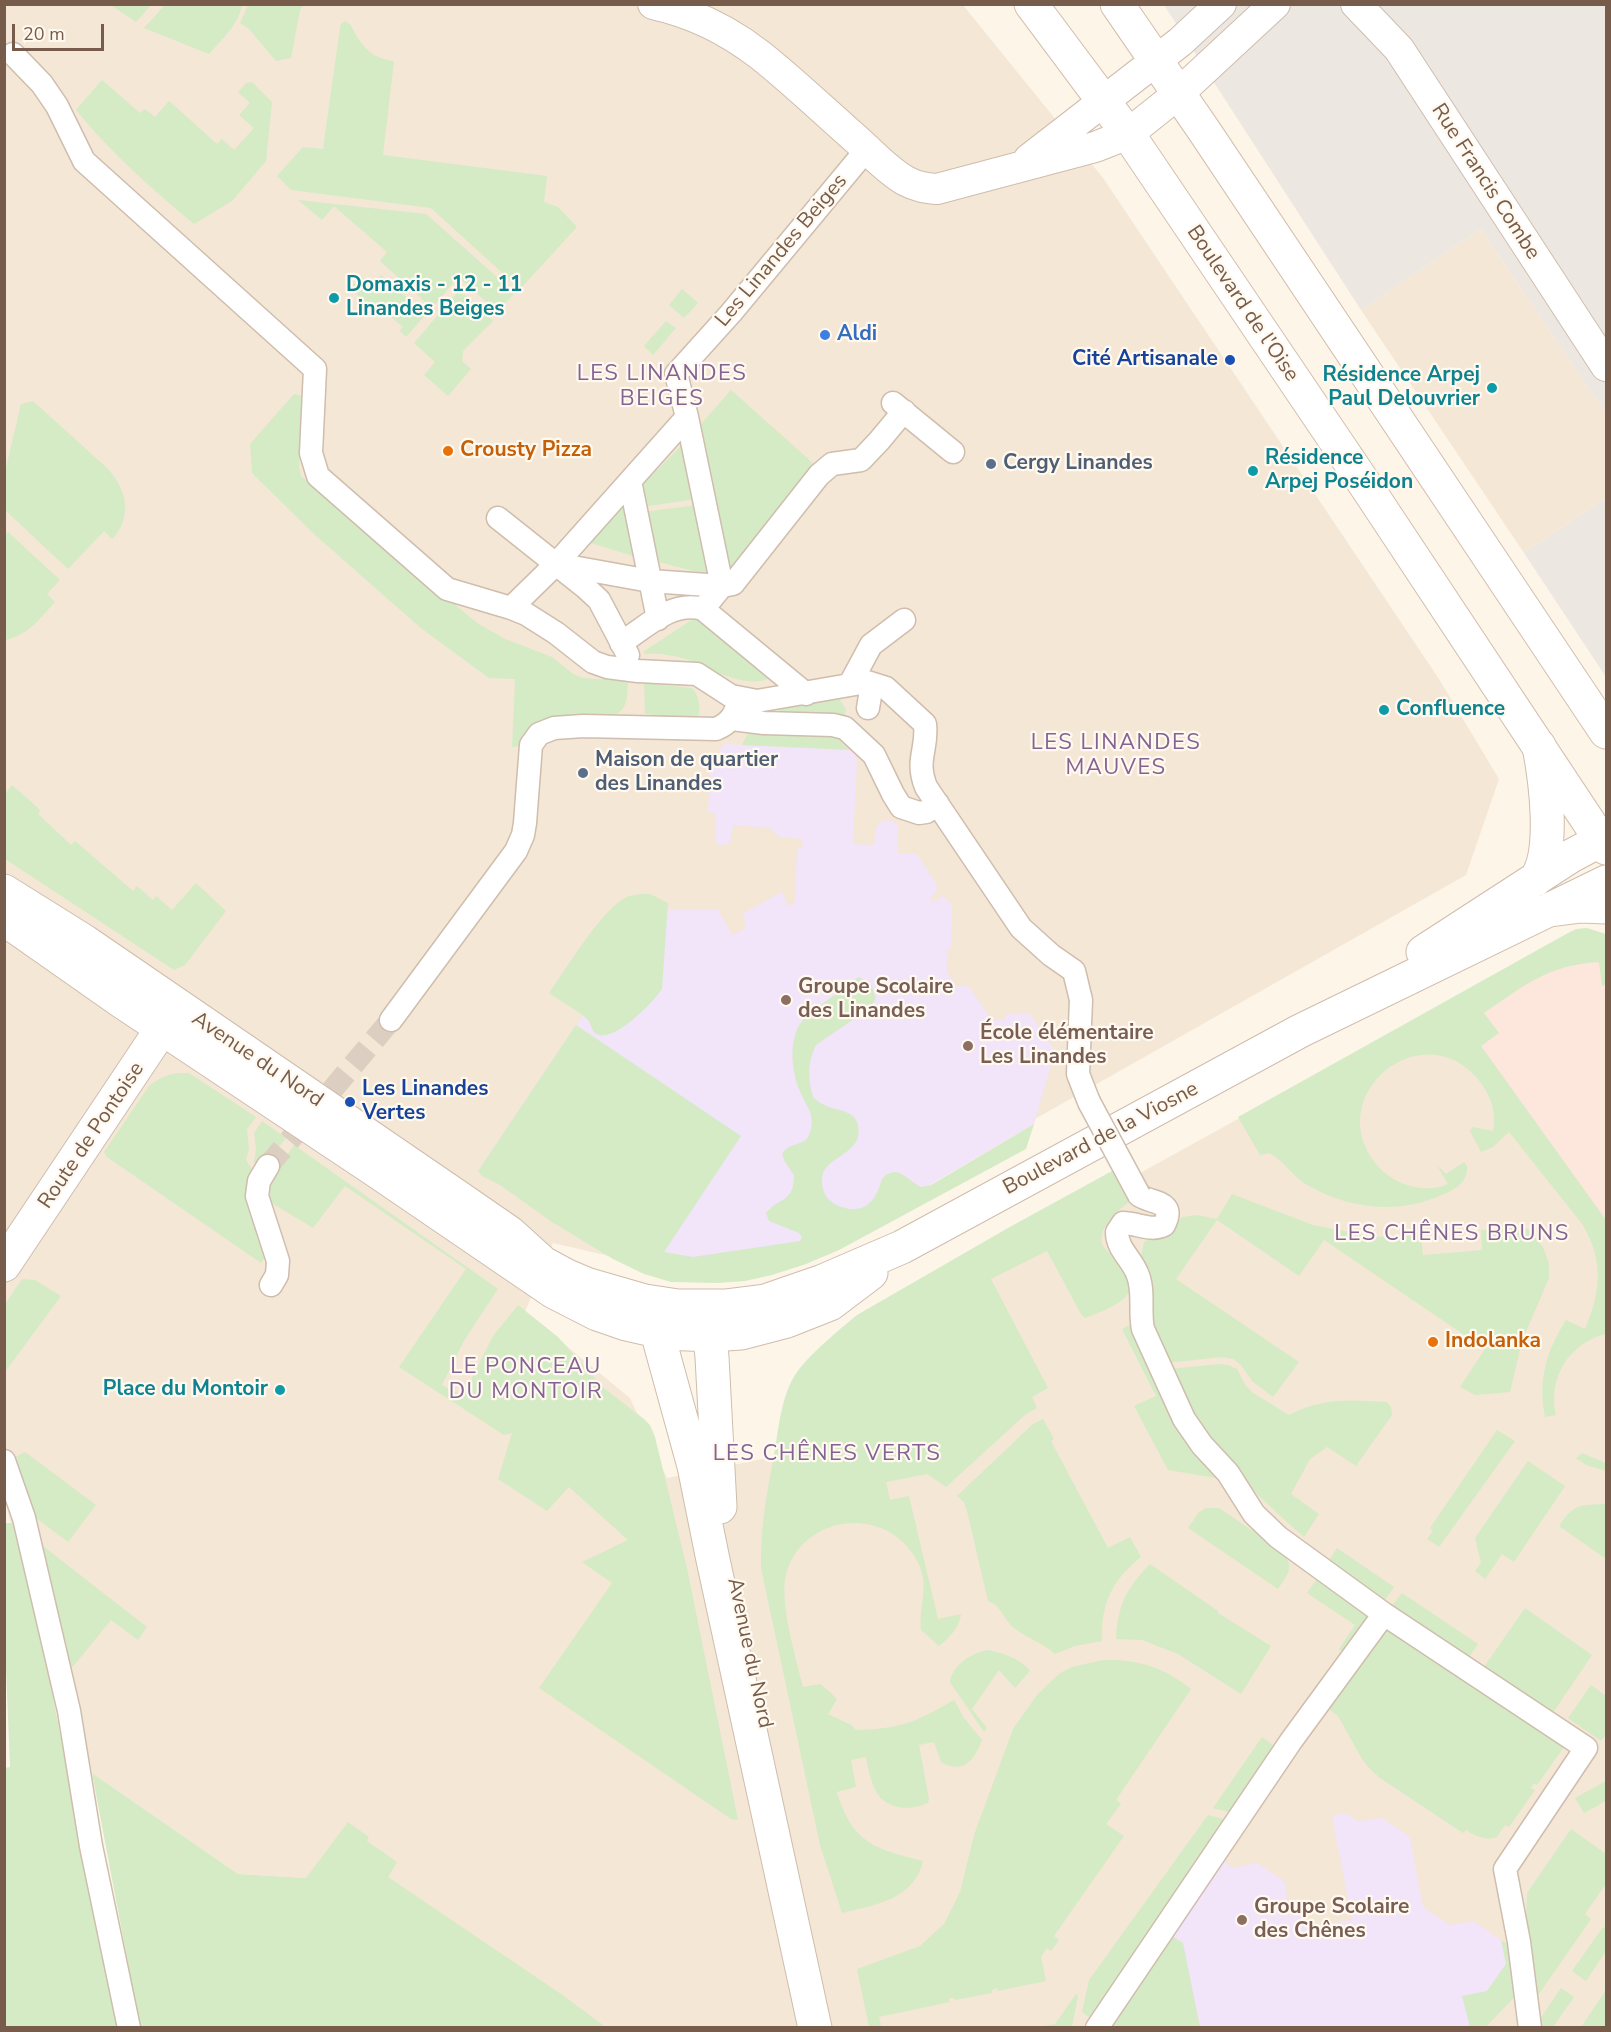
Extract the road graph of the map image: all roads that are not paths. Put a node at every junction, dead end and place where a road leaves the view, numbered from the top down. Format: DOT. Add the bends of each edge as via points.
graph roads {
  1 [pos="653,4"];
  2 [pos="1031,4"];
  3 [pos="1117,4"];
  4 [pos="1221,4"];
  5 [pos="1275,4"];
  6 [pos="1356,4"];
  7 [pos="13,54"];
  8 [pos="1156,60"];
  9 [pos="1178,94"];
  10 [pos="1104,100"];
  11 [pos="1128,134"];
  12 [pos="867,149"];
  13 [pos="1022,165"];
  14 [pos="1606,366"];
  15 [pos="687,417"];
  16 [pos="953,452"];
  17 [pos="630,481"];
  18 [pos="498,518"];
  19 [pos="556,564"];
  20 [pos="650,581"];
  21 [pos="722,586"];
  22 [pos="511,608"];
  23 [pos="703,609"];
  24 [pos="658,619"];
  25 [pos="904,620"];
  26 [pos="621,643"];
  27 [pos="635,676"];
  28 [pos="861,684"];
  29 [pos="806,694"];
  30 [pos="736,709"];
  31 [pos="866,727"];
  32 [pos="1606,732"];
  33 [pos="1539,746"];
  34 [pos="938,804"];
  35 [pos="1605,842"];
  36 [pos="1535,880"];
  37 [pos="1606,882"];
  38 [pos="4,891"];
  39 [pos="1606,907"];
  40 [pos="1550,910"];
  41 [pos="4,919"];
  42 [pos="170,1017"];
  43 [pos="391,1020"];
  44 [pos="1300,1031"];
  45 [pos="268,1166"];
  46 [pos="8,1253"];
  47 [pos="271,1286"];
  48 [pos="684,1320"];
  49 [pos="4,1461"];
  50 [pos="1384,1614"];
  51 [pos="129,2028"];
  52 [pos="815,2028"];
  53 [pos="831,2028"];
  54 [pos="1097,2028"];
  55 [pos="1530,2028"];
  1 -- 12 [label="street" via="701,18 728,32 795,84"];
  2 -- 10 [label="street, Boulevard de l'Oise"];
  3 -- 8 [label="street"];
  4 -- 8 [label="street"];
  5 -- 9 [label="street"];
  6 -- 14 [label="street, Rue Francis Combe" via="1399,49"];
  7 -- 22 [label="street" via="57,106 84,161 315,369 311,453 318,476 447,589"];
  8 -- 9 [label="street"];
  8 -- 10 [label="street"];
  9 -- 11 [label="street"];
  9 -- 32 [label="street"];
  10 -- 11 [label="street, Boulevard de l'Oise"];
  10 -- 13 [label="street"];
  11 -- 13 [label="street" via="1095,147"];
  11 -- 33 [label="street, Boulevard de l'Oise"];
  12 -- 13 [label="street" via="906,181 921,188 953,186"];
  12 -- 15 [label="street, Les Linandes Beiges" via="676,374"];
  15 -- 17 [label="street"];
  15 -- 21 [label="street"];
  16 -- 21 [label="street" via="899,407 879,441 861,460 832,464 819,475 733,584"];
  17 -- 19 [label="street"];
  17 -- 20 [label="street"];
  18 -- 19 [label="street"];
  19 -- 20 [label="street"];
  19 -- 22 [label="street"];
  19 -- 26 [label="street" via="599,600"];
  20 -- 21 [label="street"];
  20 -- 24 [label="street"];
  21 -- 23 [label="street"];
  22 -- 27 [label="street" via="556,633 593,662"];
  23 -- 24 [label="street" via="683,606"];
  23 -- 29 [label="street"];
  24 -- 26 [label="street"];
  25 -- 28 [label="street" via="871,645"];
  26 -- 27 [label="street"];
  27 -- 30 [label="street" via="697,674 731,696"];
  28 -- 29 [label="street"];
  28 -- 31 [label="street"];
  28 -- 34 [label="street" via="886,688 925,724 920,767"];
  29 -- 30 [label="street" via="757,701"];
  30 -- 31 [label="street" via="764,723"];
  30 -- 43 [label="street" via="726,725 709,730 635,721 539,734 531,745 523,835 516,851"];
  31 -- 34 [label="street" via="874,755 901,807 919,813"];
  33 -- 35 [label="street, Boulevard de l'Oise"];
  33 -- 36 [label="street" via="1547,812 1545,853"];
  34 -- 50 [label="street, bridge" via="1021,928 1074,971 1081,1000 1078,1074 1139,1195 1163,1205 1168,1214 1164,1225 1153,1229 1123,1223 1117,1238 1138,1275 1143,1329 1184,1419 1228,1473 1254,1514"];
  35 -- 36 [label="street, Boulevard de la Viosne" via="1571,856"];
  36 -- 44 [label="street, Boulevard de la Viosne"];
  37 -- 40 [label="street, Boulevard de la Viosne"];
  38 -- 42 [label="street, Avenue du Nord" via="84,941"];
  39 -- 40 [label="street"];
  40 -- 44 [label="street, Boulevard de la Viosne"];
  41 -- 42 [label="street, Avenue du Nord"];
  42 -- 46 [label="street, Route de Pontoise"];
  42 -- 48 [label="street, Avenue du Nord" via="458,1197 553,1269"];
  44 -- 48 [label="street, Boulevard de la Viosne" via="902,1247 776,1298"];
  45 -- 47 [label="street" via="259,1181 257,1196 278,1262"];
  48 -- 52 [label="street, Avenue du Nord" via="660,1343 694,1466"];
  48 -- 53 [label="street, Avenue du Nord" via="715,1387 723,1536"];
  49 -- 51 [label="street" via="24,1518 69,1711 91,1846"];
  50 -- 54 [label="street" via="1292,1741"];
  50 -- 55 [label="street" via="1586,1748 1505,1869"];
}
